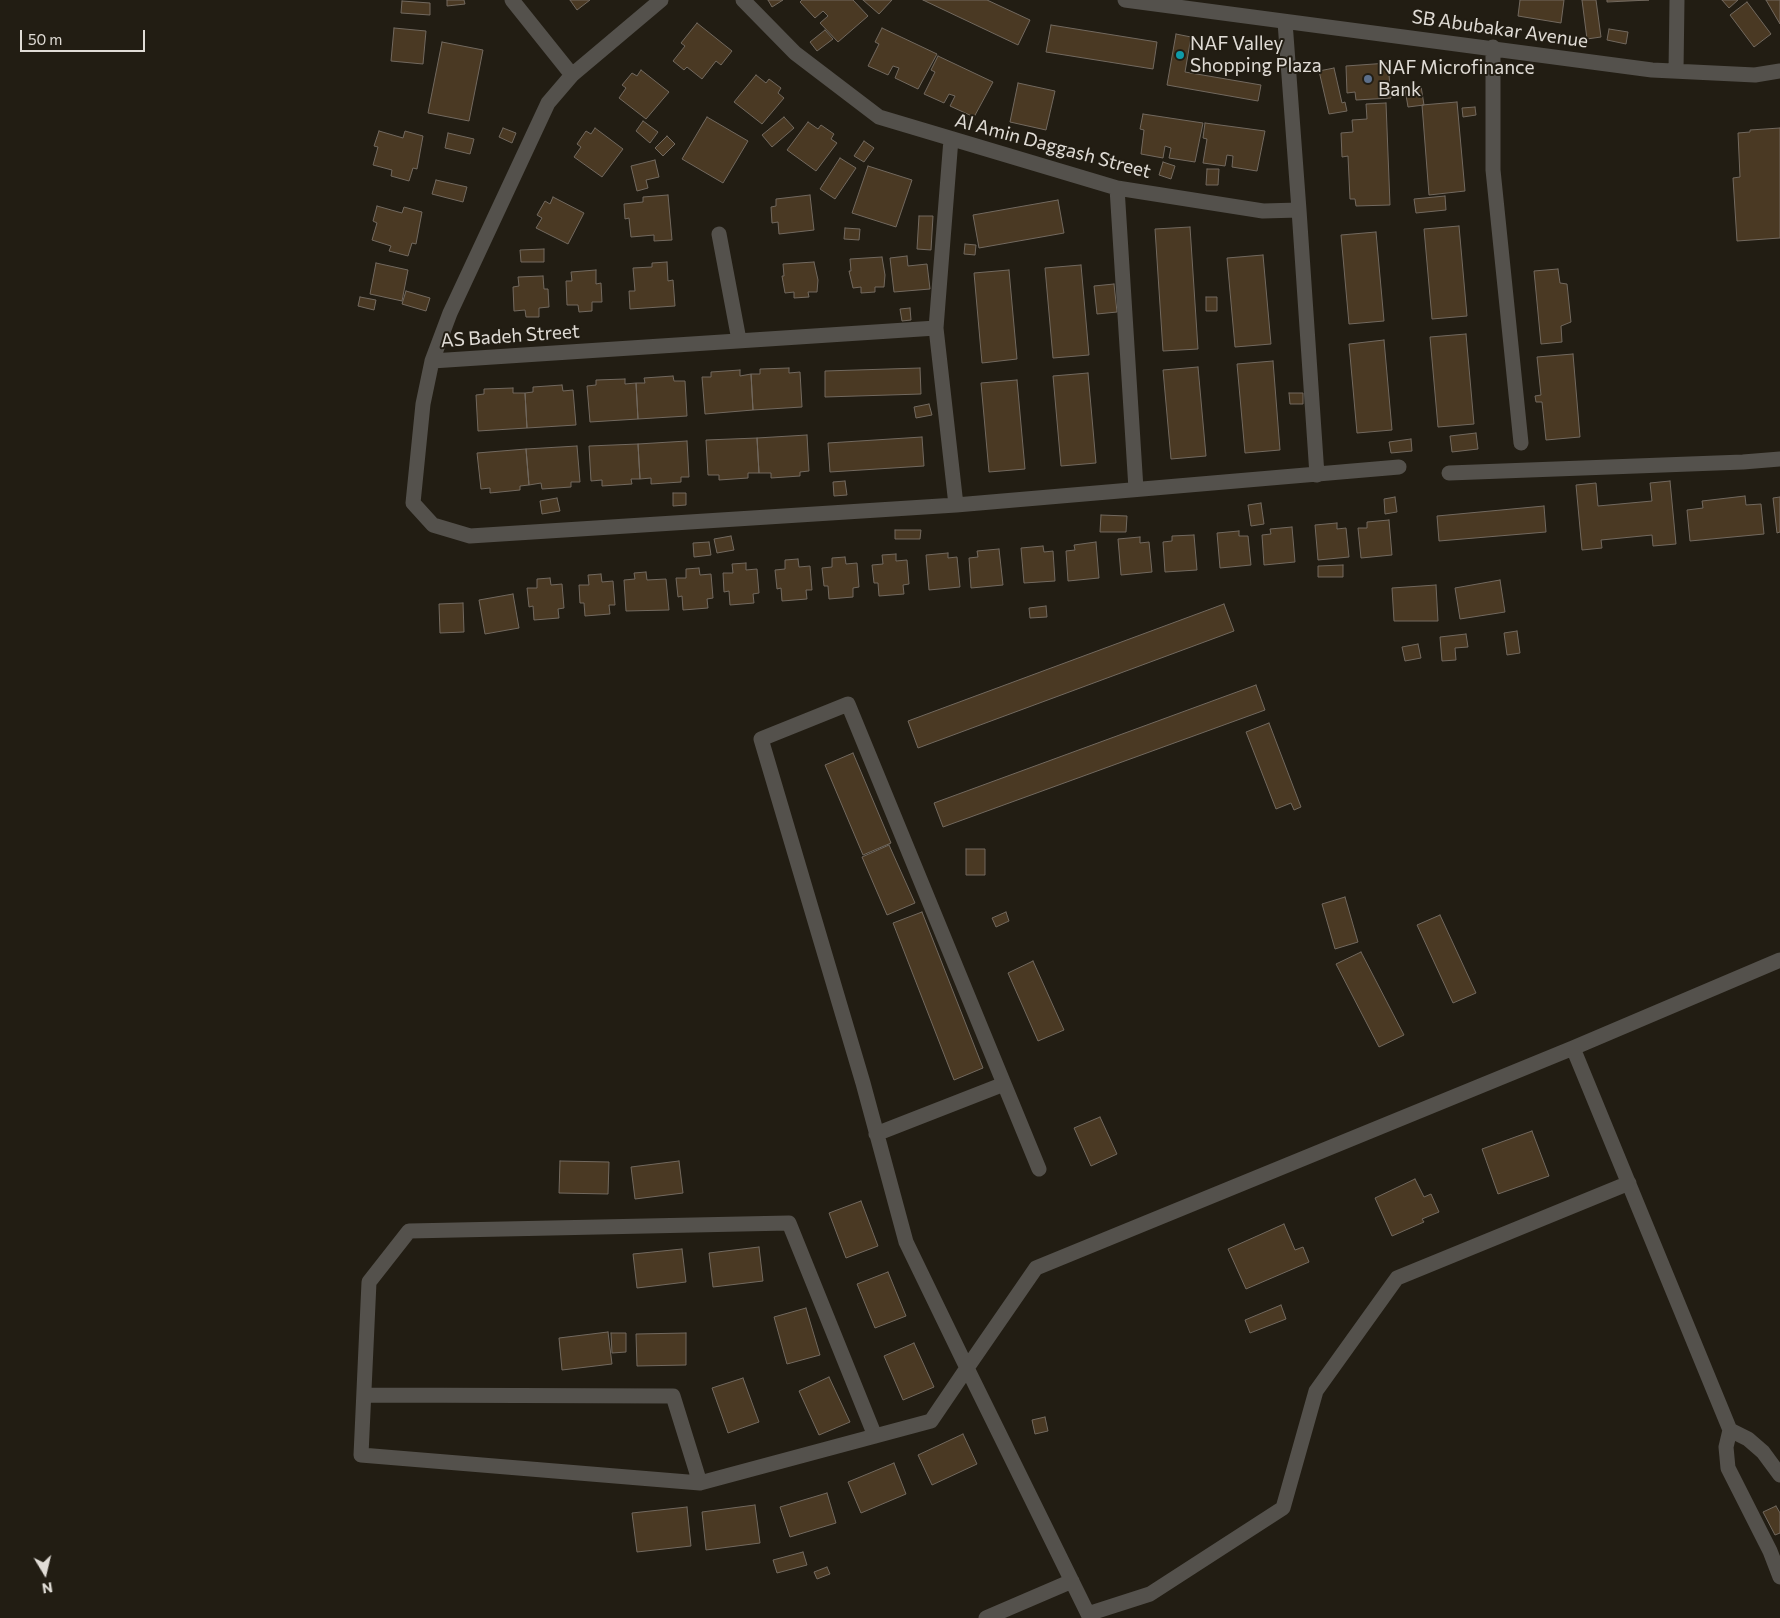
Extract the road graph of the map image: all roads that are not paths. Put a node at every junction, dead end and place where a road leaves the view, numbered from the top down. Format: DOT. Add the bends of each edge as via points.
graph roads {
  1 [pos="512,0"];
  2 [pos="661,0"];
  3 [pos="743,0"];
  4 [pos="1125,0"];
  5 [pos="1676,0"];
  6 [pos="1162,2"];
  7 [pos="1285,22"];
  8 [pos="1494,47"];
  9 [pos="1676,71"];
  10 [pos="1780,71"];
  11 [pos="572,75"];
  12 [pos="951,139"];
  13 [pos="1118,188"];
  14 [pos="1299,210"];
  15 [pos="719,234"];
  16 [pos="936,328"];
  17 [pos="739,340"];
  18 [pos="432,362"];
  19 [pos="1522,443"];
  20 [pos="1780,459"];
  21 [pos="1399,467"];
  22 [pos="1449,473"];
  23 [pos="1317,476"];
  24 [pos="1136,489"];
  25 [pos="956,505"];
  26 [pos="1780,960"];
  27 [pos="1574,1048"];
  28 [pos="1004,1084"];
  29 [pos="876,1134"];
  30 [pos="1040,1169"];
  31 [pos="1628,1183"];
  32 [pos="967,1368"];
  33 [pos="364,1395"];
  34 [pos="1730,1430"];
  35 [pos="875,1436"];
  36 [pos="1780,1475"];
  37 [pos="700,1483"];
  38 [pos="1780,1577"];
  39 [pos="1072,1581"];
  40 [pos="1089,1616"];
  41 [pos="986,1618"];
  1 -- 11 [label="street"];
  2 -- 11 [label="street, AS Badeh Street"];
  3 -- 12 [label="street, Al Amin Daggash Street" via="795,53 879,116"];
  4 -- 6 [label="street, SB Abubakar Avenue"];
  5 -- 9 [label="street"];
  6 -- 7 [label="street, SB Abubakar Avenue"];
  7 -- 8 [label="street, SB Abubakar Avenue"];
  7 -- 14 [label="street"];
  8 -- 9 [label="street, SB Abubakar Avenue"];
  8 -- 19 [label="street" via="1493,170"];
  9 -- 10 [label="street, SB Abubakar Avenue" via="1755,75"];
  11 -- 18 [label="street, AS Badeh Street" via="548,103 450,313"];
  12 -- 13 [label="street, Al Amin Daggash Street"];
  12 -- 16 [label="street"];
  13 -- 14 [label="street, Al Amin Daggash Street" via="1263,211"];
  13 -- 24 [label="street"];
  14 -- 23 [label="street"];
  15 -- 17 [label="street"];
  16 -- 17 [label="street, AS Badeh Street"];
  16 -- 25 [label="street"];
  17 -- 18 [label="street, AS Badeh Street"];
  18 -- 25 [label="street" via="423,404 413,503 433,525 470,536"];
  20 -- 22 [label="street"];
  21 -- 23 [label="street"];
  23 -- 24 [label="street"];
  24 -- 25 [label="street"];
  26 -- 27 [label="street"];
  27 -- 31 [label="street"];
  27 -- 32 [label="street" via="1036,1268"];
  28 -- 29 [label="street"];
  28 -- 29 [label="street" via="848,704 761,739"];
  28 -- 30 [label="street"];
  29 -- 32 [label="street" via="906,1242"];
  31 -- 34 [label="street"];
  31 -- 40 [label="street" via="1397,1278 1316,1391 1283,1508 1150,1594"];
  32 -- 35 [label="street" via="931,1421"];
  32 -- 39 [label="street"];
  33 -- 35 [label="street" via="369,1282 409,1231 789,1223"];
  33 -- 37 [label="street" via="361,1455"];
  33 -- 37 [label="street" via="674,1396"];
  34 -- 36 [label="street" via="1763,1452"];
  34 -- 38 [label="street" via="1726,1447 1728,1468"];
  35 -- 37 [label="street"];
  39 -- 40 [label="street"];
  39 -- 41 [label="street"];
}
